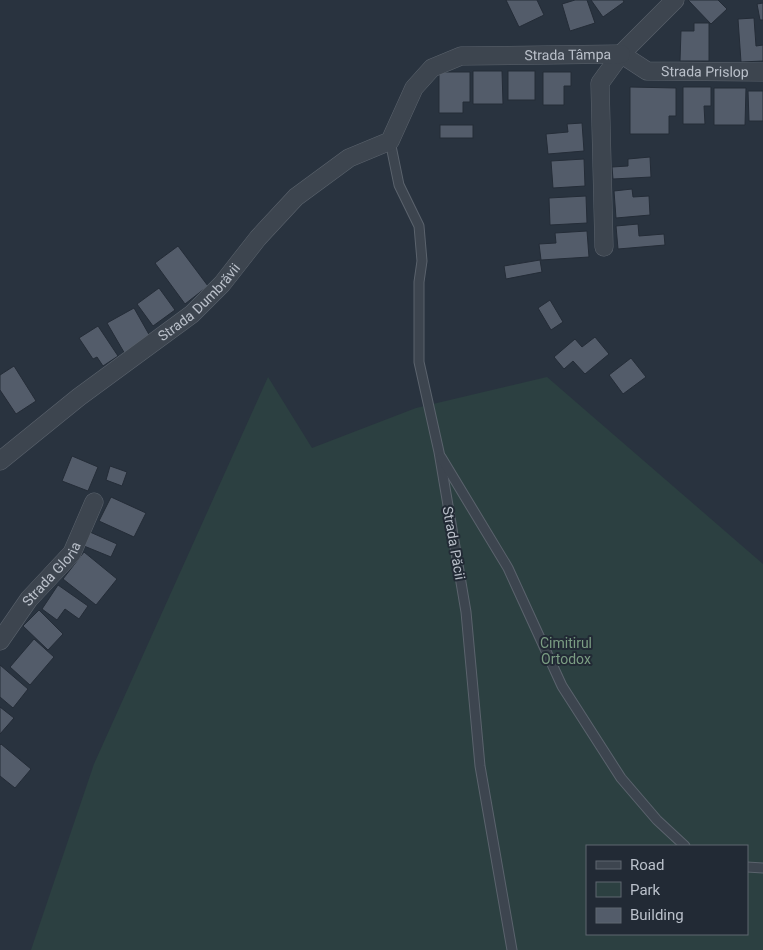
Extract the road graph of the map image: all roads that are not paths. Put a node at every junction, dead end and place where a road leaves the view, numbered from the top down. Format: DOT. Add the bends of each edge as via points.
graph roads {
  1 [pos="675,0"];
  2 [pos="621,54"];
  3 [pos="763,72"];
  4 [pos="390,141"];
  5 [pos="604,247"];
  6 [pos="439,452"];
  7 [pos="0,461"];
  8 [pos="94,502"];
  9 [pos="0,641"];
  10 [pos="684,845"];
  11 [pos="748,867"];
  12 [pos="763,868"];
  13 [pos="512,950"];
  1 -- 2 [label="street"];
  2 -- 3 [label="street, Strada Prislop" via="647,71"];
  2 -- 4 [label="street, Strada Tâmpa" via="461,56 432,68 414,88"];
  2 -- 5 [label="street, Strada Tâmpa" via="600,83"];
  4 -- 6 [label="lane, Strada Păcii" via="399,185 418,226 422,261 419,362"];
  4 -- 7 [label="street, Strada Dumbrăvii" via="348,158 296,197 192,314 79,396"];
  6 -- 10 [label="lane" via="508,568 562,686 621,778 657,820"];
  6 -- 13 [label="lane, Strada Păcii" via="466,612 480,766"];
  8 -- 9 [label="street, Strada Gloria" via="72,553 29,599"];
  11 -- 12 [label="lane"];
}
